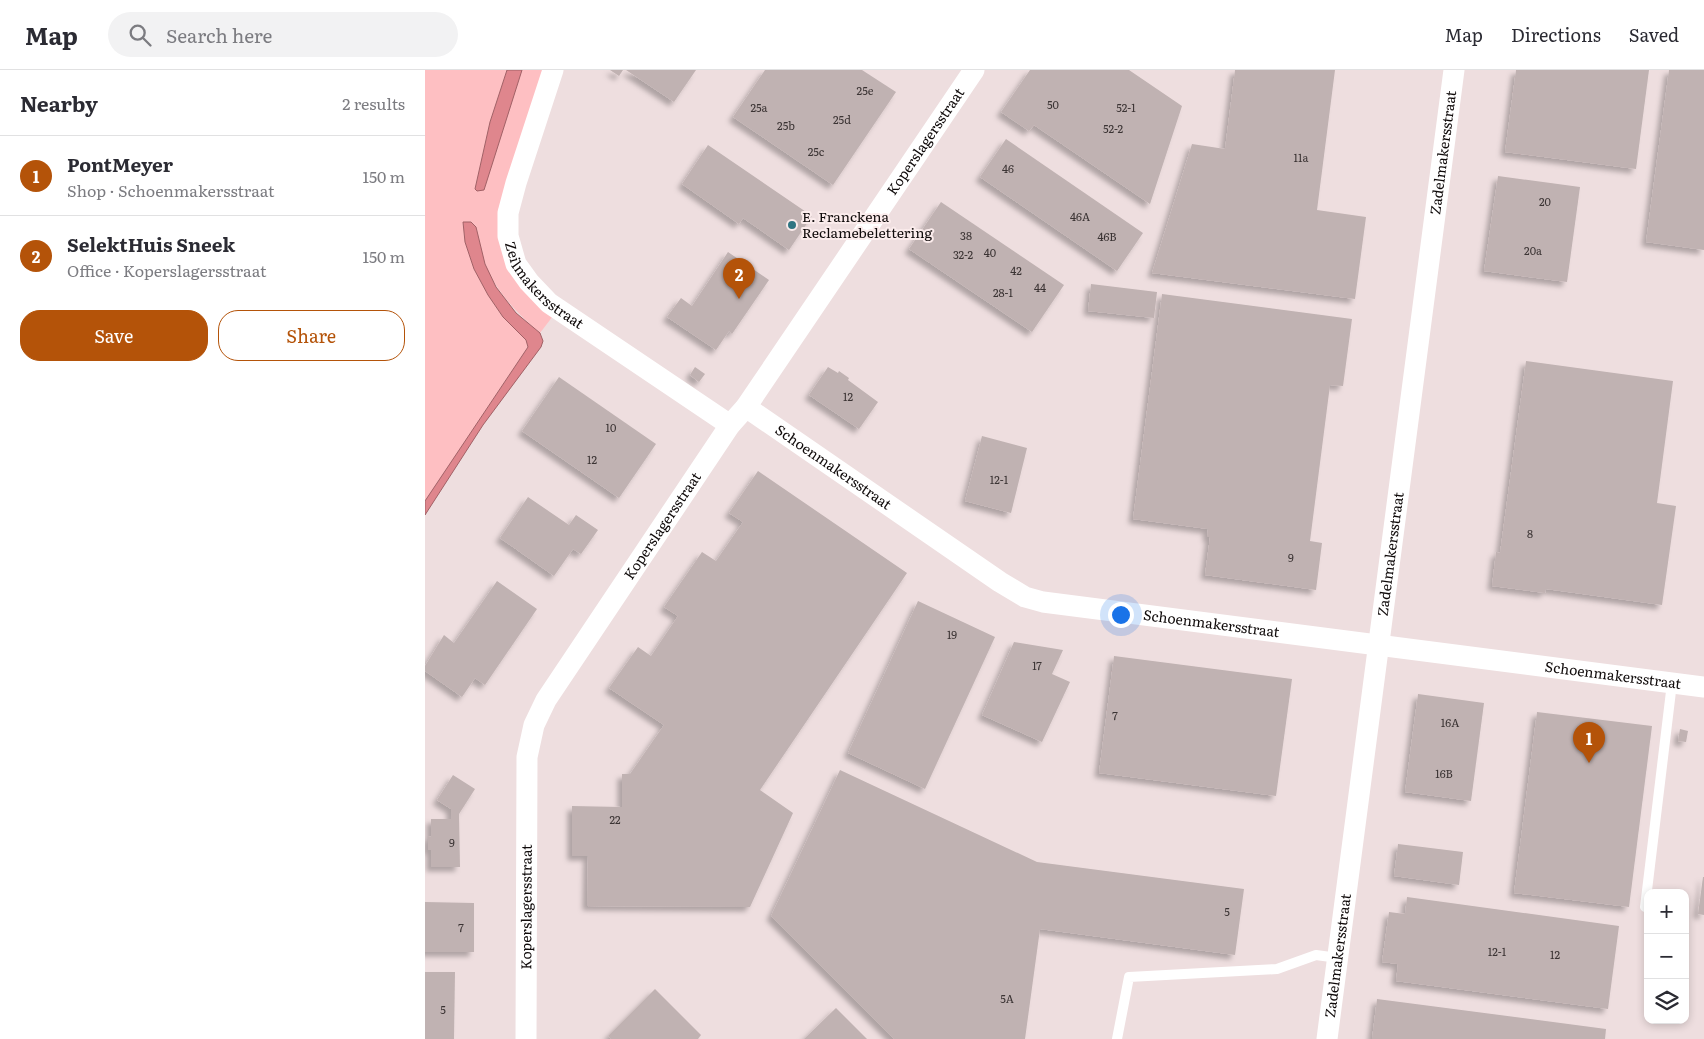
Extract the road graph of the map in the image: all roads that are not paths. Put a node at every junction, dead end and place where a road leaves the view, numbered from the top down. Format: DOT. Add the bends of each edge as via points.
graph roads {
  1 [pos="553,70"];
  2 [pos="974,70"];
  3 [pos="1454,70"];
  4 [pos="746,407"];
  5 [pos="730,425"];
  6 [pos="1378,644"];
  7 [pos="1672,683"];
  8 [pos="1704,687"];
  9 [pos="1647,889"];
  10 [pos="1338,958"];
  11 [pos="526,1039"];
  12 [pos="1117,1039"];
  13 [pos="1327,1039"];
  1 -- 5 [label="street, Zeilmakersstraat" via="508,212 508,236 516,264 549,303"];
  2 -- 4 [label="street, Koperslagersstraat"];
  3 -- 6 [label="street, Zadelmakersstraat"];
  4 -- 5 [label="street, Koperslagersstraat"];
  4 -- 6 [label="street, Schoenmakersstraat" via="1025,597 1043,602"];
  5 -- 11 [label="street, Koperslagersstraat" via="546,700 534,725 527,757"];
  6 -- 7 [label="street, Schoenmakersstraat"];
  6 -- 10 [label="street, Zadelmakersstraat"];
  7 -- 8 [label="street, Schoenmakersstraat"];
  7 -- 9 [label="lane"];
  10 -- 12 [label="lane" via="1316,955 1277,969 1129,977"];
  10 -- 13 [label="street, Zadelmakersstraat"];
}
